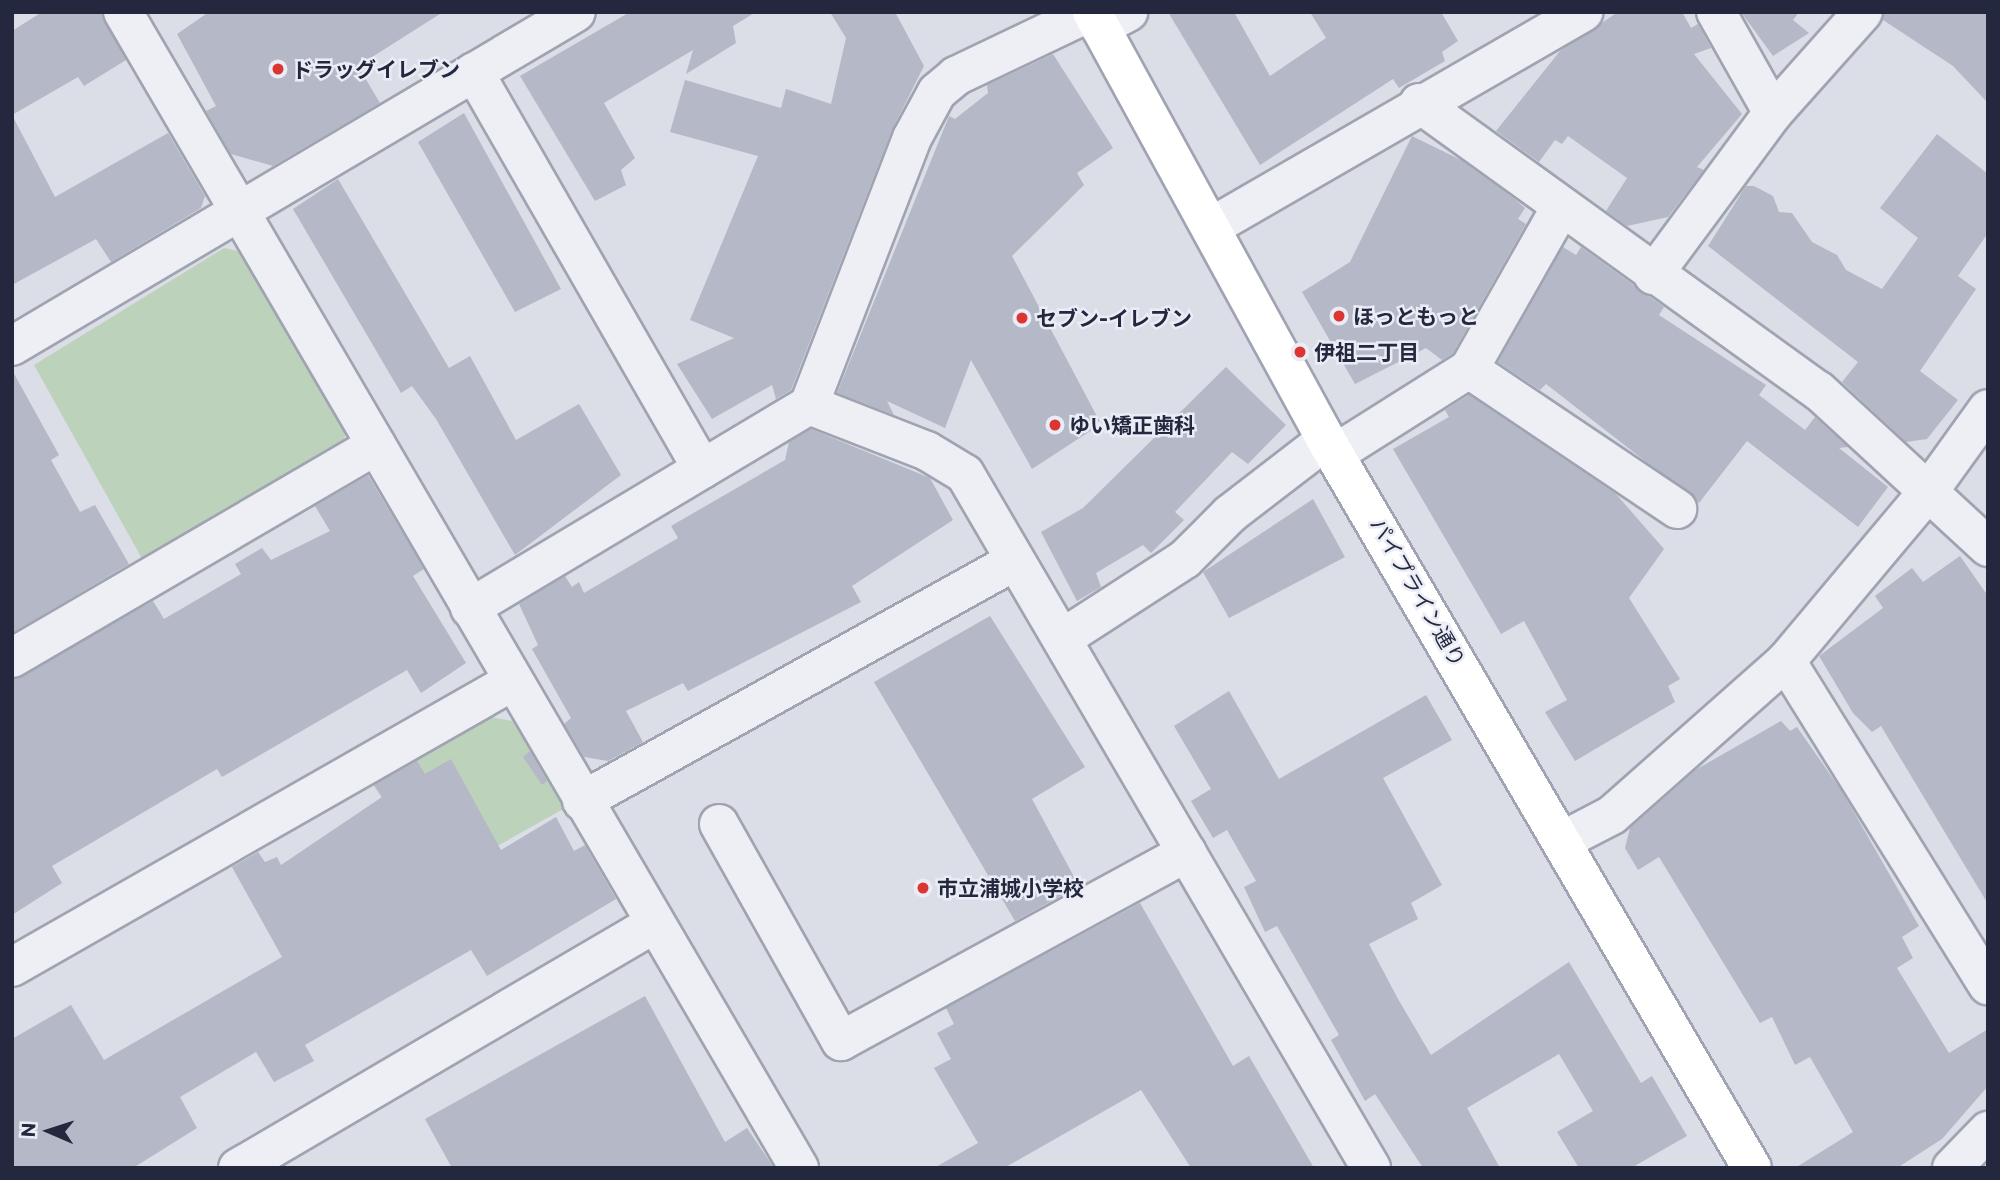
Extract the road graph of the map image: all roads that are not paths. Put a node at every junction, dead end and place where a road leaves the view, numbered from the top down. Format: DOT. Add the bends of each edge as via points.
graph roads {
  1 [pos="123,12"];
  2 [pos="576,12"];
  3 [pos="1583,12"];
  4 [pos="1716,12"];
  5 [pos="1863,12"];
  6 [pos="1102,16"];
  7 [pos="474,72"];
  8 [pos="1419,103"];
  9 [pos="1773,113"];
  10 [pos="1560,209"];
  11 [pos="240,211"];
  12 [pos="1211,226"];
  13 [pos="1653,275"];
  14 [pos="12,346"];
  15 [pos="1469,369"];
  16 [pos="809,405"];
  17 [pos="1988,410"];
  18 [pos="376,445"];
  19 [pos="1331,447"];
  20 [pos="702,469"];
  21 [pos="1931,488"];
  22 [pos="1677,509"];
  23 [pos="1988,547"];
  24 [pos="1013,562"];
  25 [pos="470,608"];
  26 [pos="1063,638"];
  27 [pos="12,658"];
  28 [pos="1786,661"];
  29 [pos="513,681"];
  30 [pos="582,801"];
  31 [pos="719,824"];
  32 [pos="1564,840"];
  33 [pos="1187,852"];
  34 [pos="654,924"];
  35 [pos="12,967"];
  36 [pos="1988,985"];
  37 [pos="1988,1131"];
  38 [pos="238,1168"];
  39 [pos="799,1168"];
  40 [pos="1371,1168"];
  41 [pos="1752,1168"];
  42 [pos="1952,1168"];
  1 -- 11 [label="street"];
  2 -- 7 [label="street"];
  3 -- 8 [label="street"];
  4 -- 9 [label="street"];
  5 -- 9 [label="street"];
  6 -- 12 [label="main road, パイプライン通り"];
  6 -- 16 [label="street" via="956,76 937,92 912,138"];
  7 -- 11 [label="street"];
  7 -- 20 [label="street"];
  8 -- 10 [label="street"];
  8 -- 12 [label="street"];
  9 -- 13 [label="street"];
  10 -- 13 [label="street"];
  10 -- 15 [label="street"];
  11 -- 14 [label="street"];
  11 -- 18 [label="street"];
  12 -- 19 [label="main road, パイプライン通り"];
  13 -- 21 [label="street" via="1819,391"];
  15 -- 19 [label="street"];
  15 -- 22 [label="street"];
  16 -- 20 [label="street"];
  16 -- 24 [label="street" via="927,452 965,474"];
  17 -- 21 [label="street"];
  18 -- 25 [label="street"];
  18 -- 27 [label="street"];
  19 -- 26 [label="street" via="1157,579"];
  19 -- 32 [label="main road, パイプライン通り"];
  20 -- 25 [label="street"];
  21 -- 23 [label="street"];
  21 -- 28 [label="street"];
  24 -- 26 [label="street"];
  24 -- 30 [label="street"];
  25 -- 29 [label="street"];
  26 -- 33 [label="street"];
  28 -- 32 [label="street" via="1612,816"];
  28 -- 36 [label="street"];
  29 -- 30 [label="street"];
  29 -- 35 [label="street"];
  30 -- 34 [label="street"];
  31 -- 33 [label="street" via="841,1041"];
  32 -- 41 [label="main road, パイプライン通り"];
  33 -- 40 [label="street"];
  34 -- 38 [label="street"];
  34 -- 39 [label="street"];
  37 -- 42 [label="street"];
}
